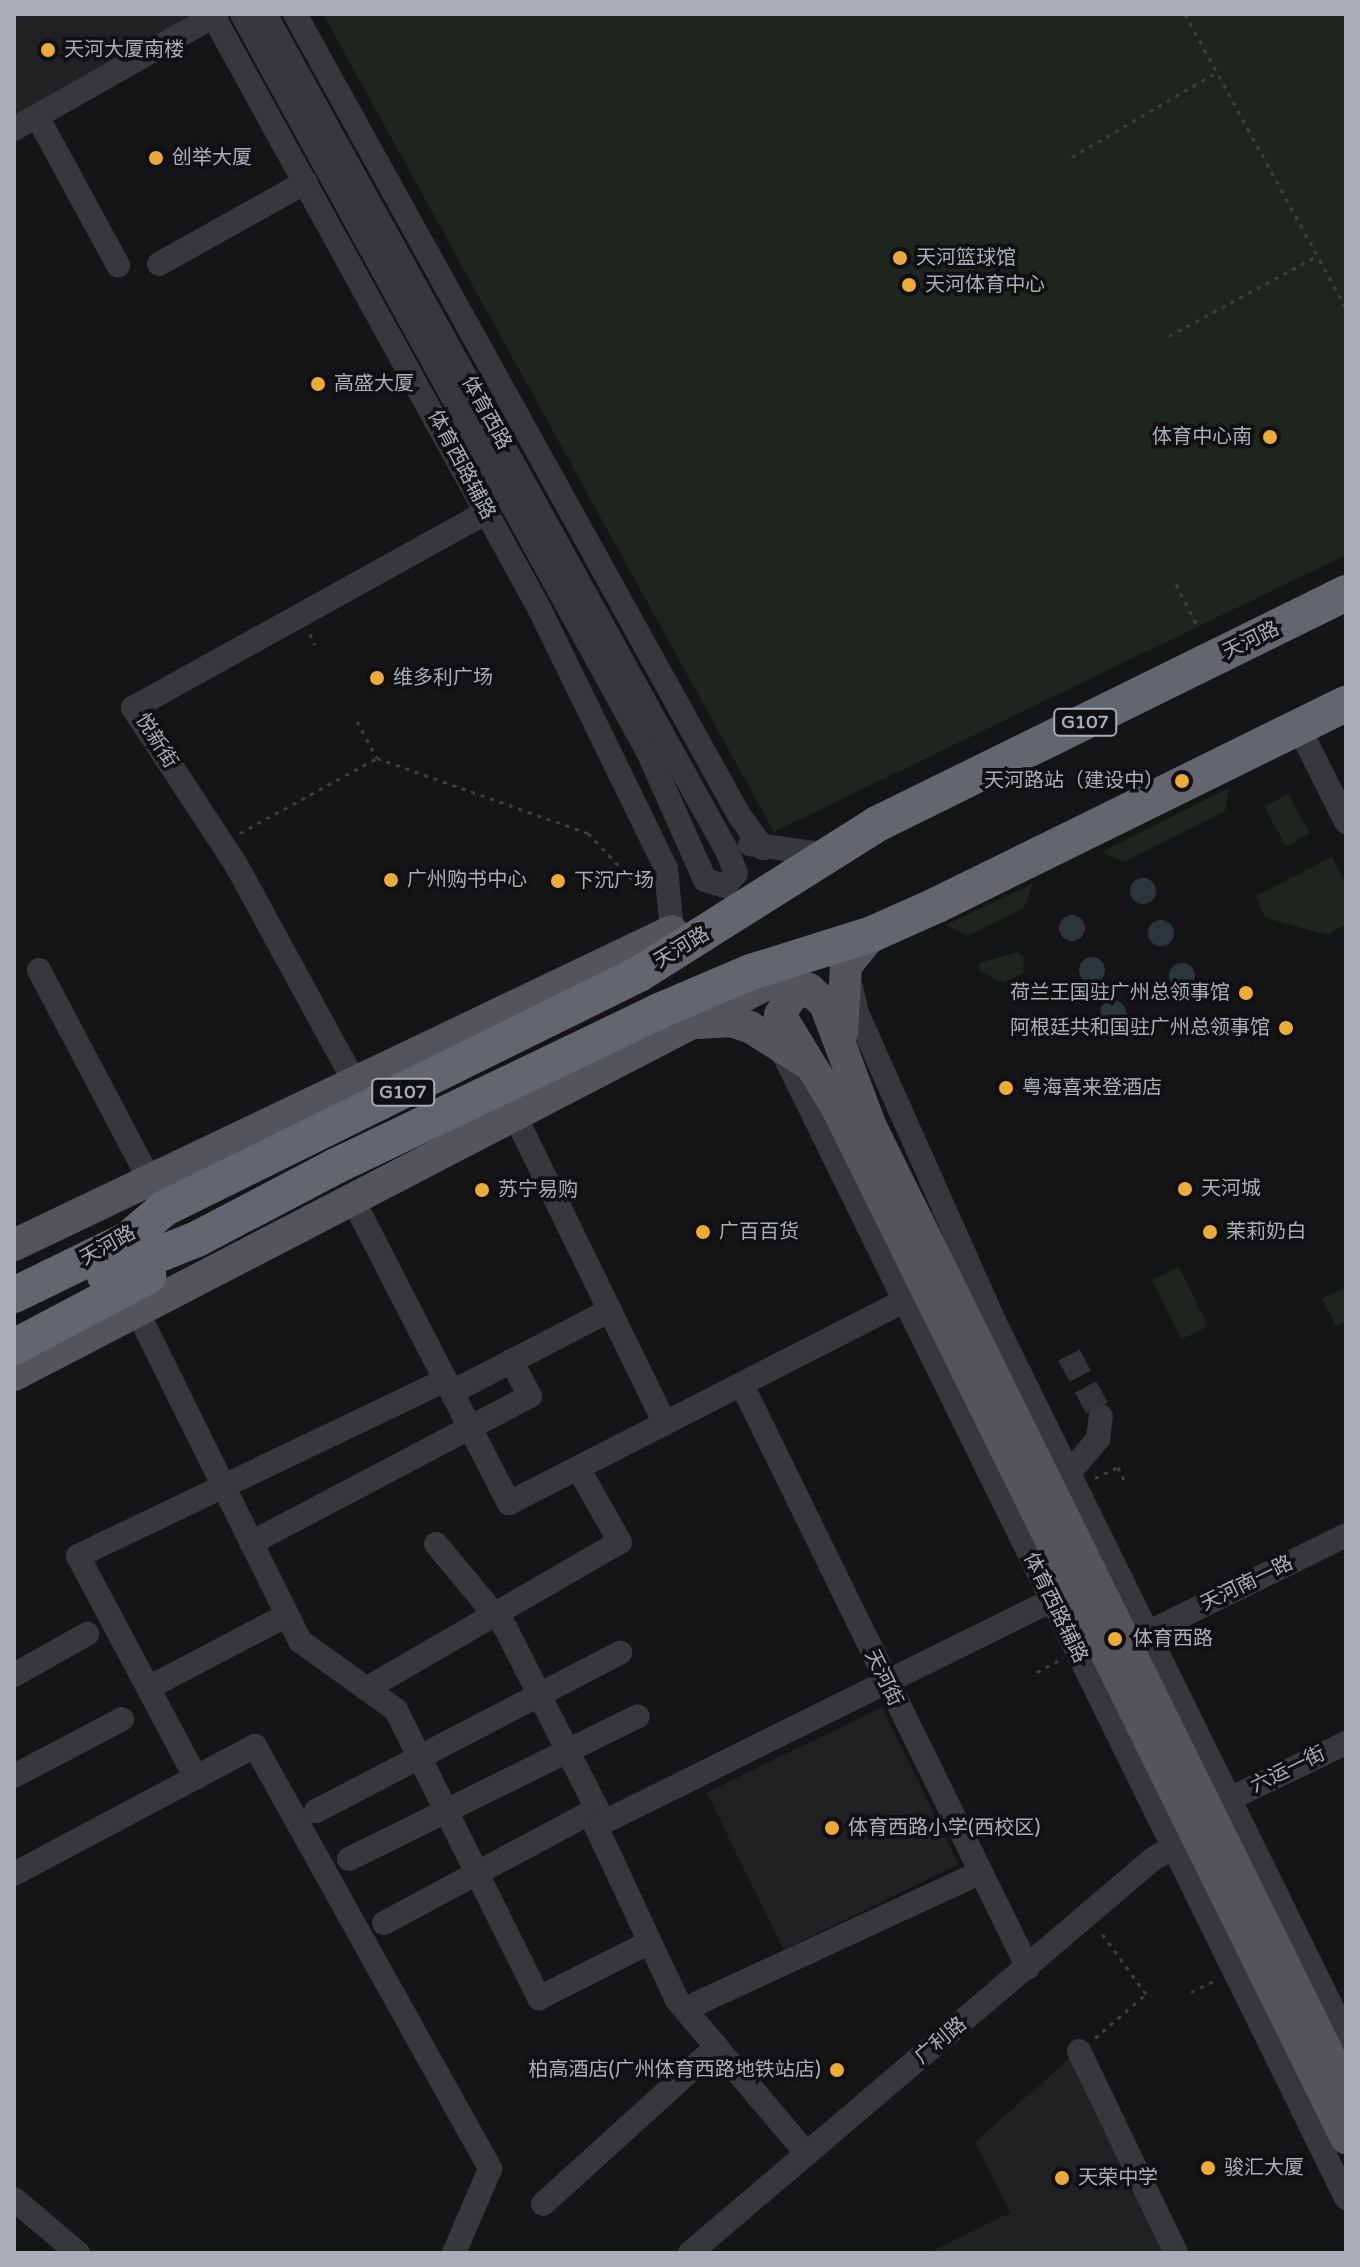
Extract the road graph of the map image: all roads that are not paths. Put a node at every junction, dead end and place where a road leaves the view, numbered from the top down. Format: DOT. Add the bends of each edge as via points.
graph roads {
  1 [pos="242,14"];
  2 [pos="265,14"];
  3 [pos="295,14"];
  4 [pos="214,15"];
  5 [pos="37,116"];
  6 [pos="14,129"];
  7 [pos="306,182"];
  8 [pos="159,264"];
  9 [pos="118,265"];
  10 [pos="372,275"];
  11 [pos="487,512"];
  12 [pos="1346,593"];
  13 [pos="1346,704"];
  14 [pos="1299,728"];
  15 [pos="675,811"];
  16 [pos="706,812"];
  17 [pos="1346,822"];
  18 [pos="763,848"];
  19 [pos="826,855"];
  20 [pos="759,901"];
  21 [pos="672,931"];
  22 [pos="872,934"];
  23 [pos="39,970"];
  24 [pos="639,974"];
  25 [pos="696,1023"];
  26 [pos="779,1028"];
  27 [pos="830,1066"];
  28 [pos="354,1081"];
  29 [pos="515,1116"];
  30 [pos="921,1151"];
  31 [pos="889,1164"];
  32 [pos="158,1194"];
  33 [pos="353,1200"];
  34 [pos="197,1239"];
  35 [pos="14,1245"];
  36 [pos="14,1273"];
  37 [pos="14,1295"];
  38 [pos="904,1301"];
  39 [pos="133,1302"];
  40 [pos="610,1310"];
  41 [pos="14,1321"];
  42 [pos="14,1347"];
  43 [pos="511,1361"];
  44 [pos="14,1375"];
  45 [pos="742,1385"];
  46 [pos="449,1386"];
  47 [pos="1101,1416"];
  48 [pos="665,1423"];
  49 [pos="470,1428"];
  50 [pos="578,1468"];
  51 [pos="1069,1473"];
  52 [pos="1346,1535"];
  53 [pos="251,1543"];
  54 [pos="436,1544"];
  55 [pos="1063,1595"];
  56 [pos="287,1615"];
  57 [pos="87,1634"];
  58 [pos="1136,1638"];
  59 [pos="620,1653"];
  60 [pos="14,1675"];
  61 [pos="886,1685"];
  62 [pos="148,1688"];
  63 [pos="366,1689"];
  64 [pos="638,1716"];
  65 [pos="122,1719"];
  66 [pos="1346,1743"];
  67 [pos="14,1776"];
  68 [pos="196,1778"];
  69 [pos="159,1779"];
  70 [pos="316,1811"];
  71 [pos="1201,1823"];
  72 [pos="14,1858"];
  73 [pos="349,1859"];
  74 [pos="980,1873"];
  75 [pos="14,1874"];
  76 [pos="384,1923"];
  77 [pos="650,1942"];
  78 [pos="1028,1968"];
  79 [pos="1258,1991"];
  80 [pos="681,2005"];
  81 [pos="1333,2029"];
  82 [pos="716,2047"];
  83 [pos="1079,2051"];
  84 [pos="1346,2090"];
  85 [pos="1346,2138"];
  86 [pos="807,2154"];
  87 [pos="1346,2198"];
  88 [pos="14,2199"];
  89 [pos="543,2204"];
  90 [pos="78,2253"];
  91 [pos="454,2253"];
  92 [pos="690,2253"];
  93 [pos="1176,2253"];
  1 -- 10 [label="street, 体育西路"];
  2 -- 16 [label="street, 体育西路"];
  3 -- 18 [label="street" via="739,815"];
  4 -- 5 [label="street"];
  4 -- 7 [label="street, 体育西路辅路"];
  5 -- 6 [label="street"];
  5 -- 9 [label="street"];
  7 -- 8 [label="street"];
  7 -- 10 [label="street, 体育西路辅路"];
  10 -- 11 [label="street, 体育西路辅路"];
  10 -- 15 [label="street, 体育西路" via="648,752"];
  11 -- 21 [label="street, 体育西路辅路" via="666,868"];
  11 -- 28 [label="street, 悦新街" via="133,708 222,843"];
  12 -- 19 [label="highway, 天河路 / G107" via="927,799"];
  13 -- 14 [label="highway, 天河路 / G107"];
  14 -- 17 [label="street"];
  14 -- 22 [label="highway, 天河路 / G107"];
  15 -- 16 [label="street, 体育西路" via="705,880 725,886 736,873"];
  15 -- 21 [label="street" via="684,883"];
  16 -- 18 [label="street" via="738,839"];
  18 -- 19 [label="street"];
  19 -- 20 [label="highway, 天河路 / G107"];
  20 -- 21 [label="street"];
  20 -- 24 [label="highway, 天河路 / G107"];
  21 -- 24 [label="street"];
  21 -- 28 [label="main road"];
  22 -- 25 [label="main road"];
  22 -- 27 [label="main road" via="851,957 841,986"];
  22 -- 30 [label="street" via="855,964 850,993"];
  22 -- 34 [label="highway, 天河路 / G107" via="763,967 659,1011"];
  23 -- 32 [label="street"];
  24 -- 32 [label="highway, 天河路 / G107"];
  25 -- 26 [label="main road" via="731,1021"];
  25 -- 29 [label="main road"];
  26 -- 27 [label="main road"];
  26 -- 27 [label="main road" via="792,995 816,992"];
  26 -- 38 [label="street, 体育西路辅路"];
  27 -- 31 [label="main road"];
  27 -- 55 [label="main road"];
  28 -- 32 [label="main road"];
  29 -- 33 [label="main road"];
  29 -- 40 [label="street"];
  30 -- 31 [label="street"];
  30 -- 51 [label="street" via="998,1329"];
  31 -- 58 [label="main road"];
  32 -- 35 [label="main road"];
  32 -- 36 [label="highway" via="104,1229"];
  32 -- 37 [label="highway, 天河路 / G107" via="127,1240"];
  33 -- 39 [label="main road"];
  33 -- 46 [label="street"];
  34 -- 39 [label="highway"];
  34 -- 41 [label="highway, 天河路 / G107" via="151,1254"];
  38 -- 45 [label="street"];
  38 -- 55 [label="street, 体育西路辅路"];
  39 -- 42 [label="highway"];
  39 -- 44 [label="main road"];
  39 -- 53 [label="street"];
  40 -- 43 [label="street"];
  40 -- 48 [label="street"];
  43 -- 46 [label="street"];
  43 -- 49 [label="street" via="530,1396"];
  45 -- 48 [label="street"];
  45 -- 61 [label="street, 天河街"];
  46 -- 49 [label="street"];
  46 -- 62 [label="street" via="78,1556"];
  47 -- 51 [label="street" via="1098,1439"];
  48 -- 50 [label="street"];
  49 -- 50 [label="street" via="509,1503"];
  49 -- 53 [label="street"];
  50 -- 63 [label="street" via="620,1542"];
  51 -- 58 [label="street"];
  52 -- 58 [label="street, 天河南一路"];
  53 -- 56 [label="street"];
  54 -- 76 [label="street" via="505,1627 597,1809"];
  55 -- 61 [label="street"];
  55 -- 71 [label="main road"];
  56 -- 62 [label="street"];
  56 -- 63 [label="street" via="300,1641"];
  57 -- 60 [label="street"];
  58 -- 71 [label="main road"];
  59 -- 70 [label="street"];
  61 -- 74 [label="street, 天河街"];
  61 -- 77 [label="street" via="596,1826"];
  62 -- 68 [label="street"];
  63 -- 77 [label="street" via="396,1710 539,1998"];
  64 -- 73 [label="street"];
  65 -- 67 [label="street"];
  66 -- 71 [label="street, 六运一街"];
  68 -- 75 [label="street"];
  68 -- 91 [label="street" via="255,1746 490,2169"];
  69 -- 72 [label="street"];
  71 -- 78 [label="street, 广利路"];
  71 -- 79 [label="main road"];
  71 -- 81 [label="main road"];
  74 -- 78 [label="street, 天河街"];
  74 -- 80 [label="street"];
  77 -- 80 [label="street"];
  78 -- 86 [label="street, 广利路"];
  79 -- 85 [label="main road"];
  79 -- 87 [label="street"];
  80 -- 82 [label="street"];
  81 -- 84 [label="main road"];
  82 -- 86 [label="street"];
  82 -- 89 [label="street"];
  83 -- 93 [label="street"];
  86 -- 92 [label="street, 广利路"];
  88 -- 90 [label="street"];
}
